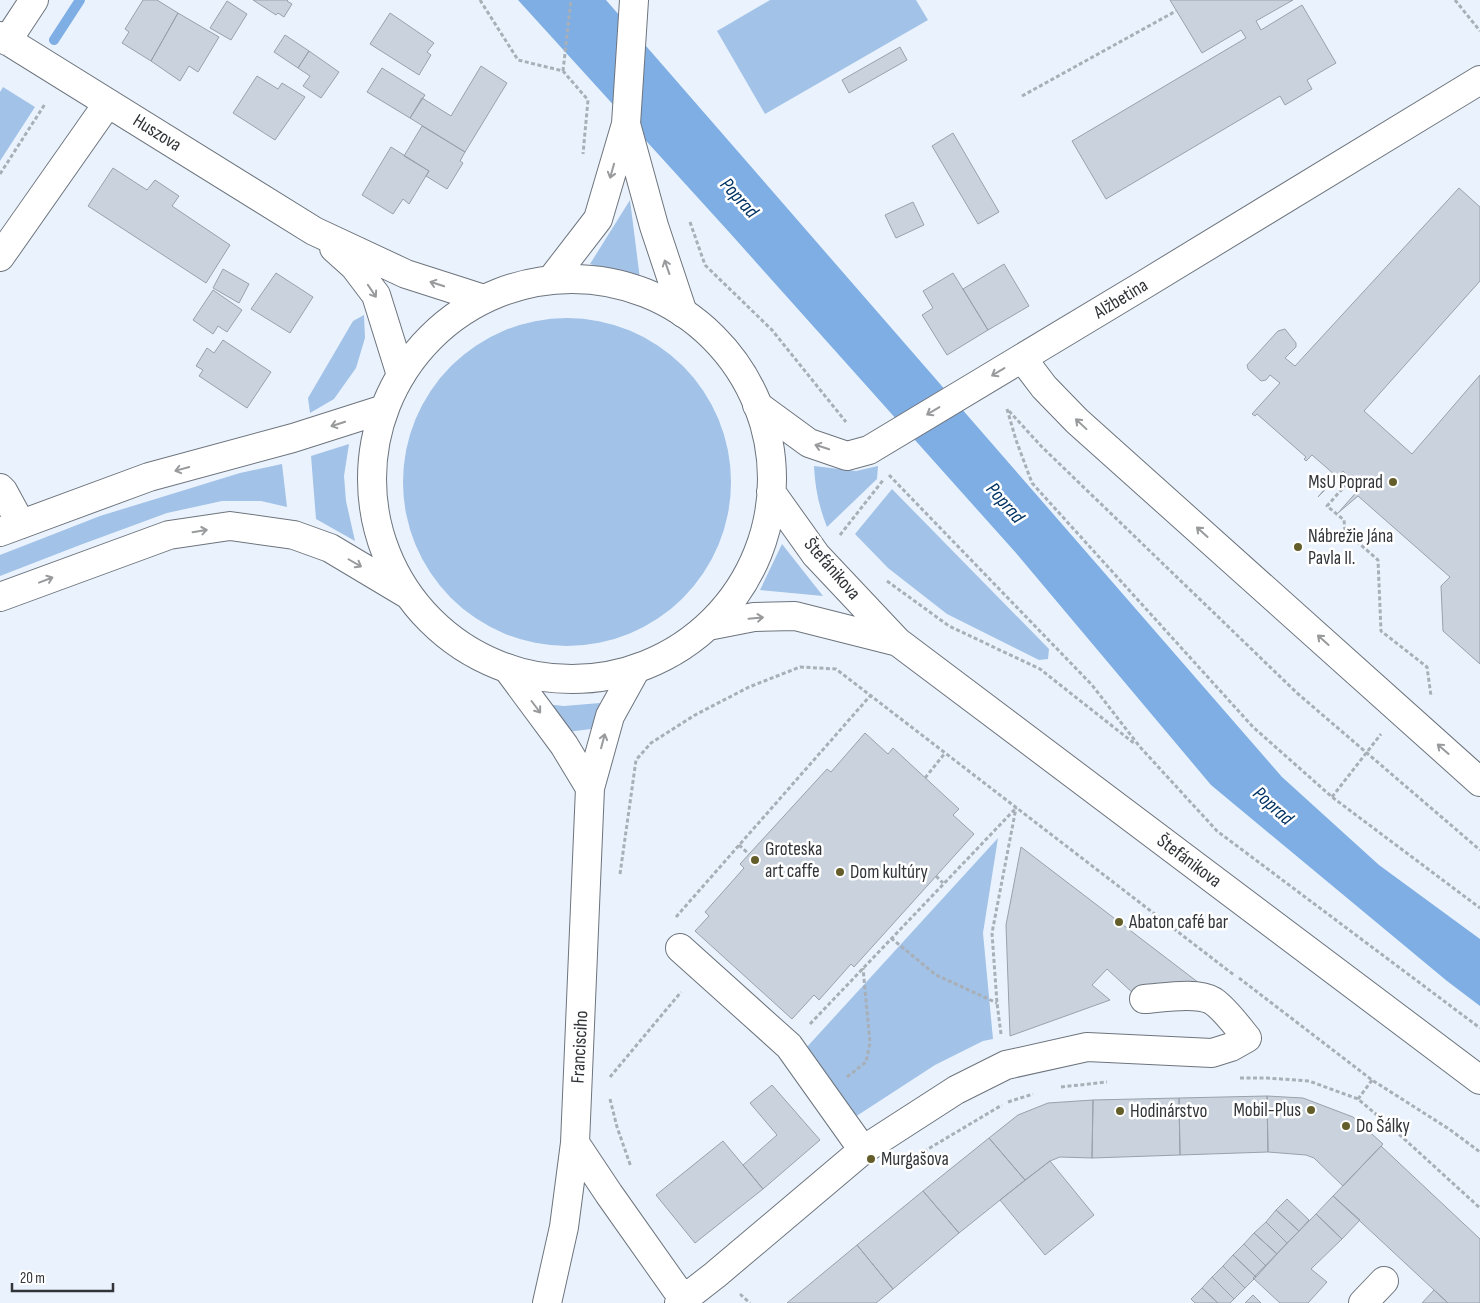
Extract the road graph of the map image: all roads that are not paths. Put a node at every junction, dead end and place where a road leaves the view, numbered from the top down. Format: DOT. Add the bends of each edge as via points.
graph roads {
  1 [pos="34,0"];
  2 [pos="634,0"];
  3 [pos="4,38"];
  4 [pos="1480,80"];
  5 [pos="108,103"];
  6 [pos="626,124"];
  7 [pos="314,231"];
  8 [pos="0,258"];
  9 [pos="551,280"];
  10 [pos="484,299"];
  11 [pos="683,313"];
  12 [pos="1022,358"];
  13 [pos="401,375"];
  14 [pos="757,405"];
  15 [pos="384,409"];
  16 [pos="0,488"];
  17 [pos="771,492"];
  18 [pos="10,528"];
  19 [pos="409,594"];
  20 [pos="0,597"];
  21 [pos="708,626"];
  22 [pos="898,642"];
  23 [pos="507,668"];
  24 [pos="636,669"];
  25 [pos="1480,782"];
  26 [pos="590,788"];
  27 [pos="680,948"];
  28 [pos="1144,999"];
  29 [pos="1480,1080"];
  30 [pos="575,1142"];
  31 [pos="863,1150"];
  32 [pos="1384,1281"];
  33 [pos="683,1302"];
  34 [pos="547,1303"];
  35 [pos="1363,1303"];
  1 -- 3 [label="street"];
  2 -- 6 [label="street"];
  3 -- 5 [label="street, Huszova"];
  4 -- 12 [label="street, Alžbetina"];
  5 -- 7 [label="street, Huszova"];
  5 -- 8 [label="street"];
  6 -- 9 [label="street, one-way" via="598,219"];
  11 -- 6 [label="street, one-way" via="654,226"];
  10 -- 7 [label="street, Huszova, one-way" via="406,274"];
  7 -- 13 [label="street, Huszova, one-way" via="354,266 376,295"];
  9 -- 10 [label="street" via="505,290"];
  9 -- 11 [label="street" via="620,285 642,292"];
  10 -- 13 [label="street" via="452,319 424,344"];
  11 -- 14 [label="street" via="727,353"];
  12 -- 14 [label="street, Alžbetina, one-way" via="869,450 847,456 809,443"];
  25 -- 12 [label="street, one-way" via="1078,421 1044,387"];
  13 -- 15 [label="street"];
  14 -- 17 [label="street" via="771,462"];
  15 -- 18 [label="street, one-way" via="149,478"];
  15 -- 19 [label="street" via="372,472 375,515 387,557"];
  16 -- 18 [label="street"];
  17 -- 21 [label="street" via="768,518 751,568 738,590"];
  17 -- 22 [label="street, Štefánikova" via="816,554"];
  20 -- 19 [label="street, one-way" via="169,536 230,526 294,534 330,548"];
  19 -- 23 [label="street" via="431,621 452,639 475,654"];
  21 -- 22 [label="street, Štefánikova, one-way" via="754,617 795,616"];
  21 -- 24 [label="street" via="674,652"];
  22 -- 29 [label="street, Štefánikova"];
  23 -- 24 [label="street" via="558,679 610,676"];
  23 -- 26 [label="street, one-way" via="564,745"];
  26 -- 24 [label="street, Francisciho, one-way" via="610,716"];
  26 -- 30 [label="street, Francisciho"];
  27 -- 31 [label="street" via="789,1046"];
  28 -- 31 [label="street" via="1196,996 1212,1000 1247,1038 1212,1053 1087,1048 1006,1065 956,1090"];
  30 -- 33 [label="street"];
  30 -- 34 [label="street, Francisciho" via="564,1227"];
  31 -- 33 [label="street"];
  32 -- 35 [label="street"];
}
